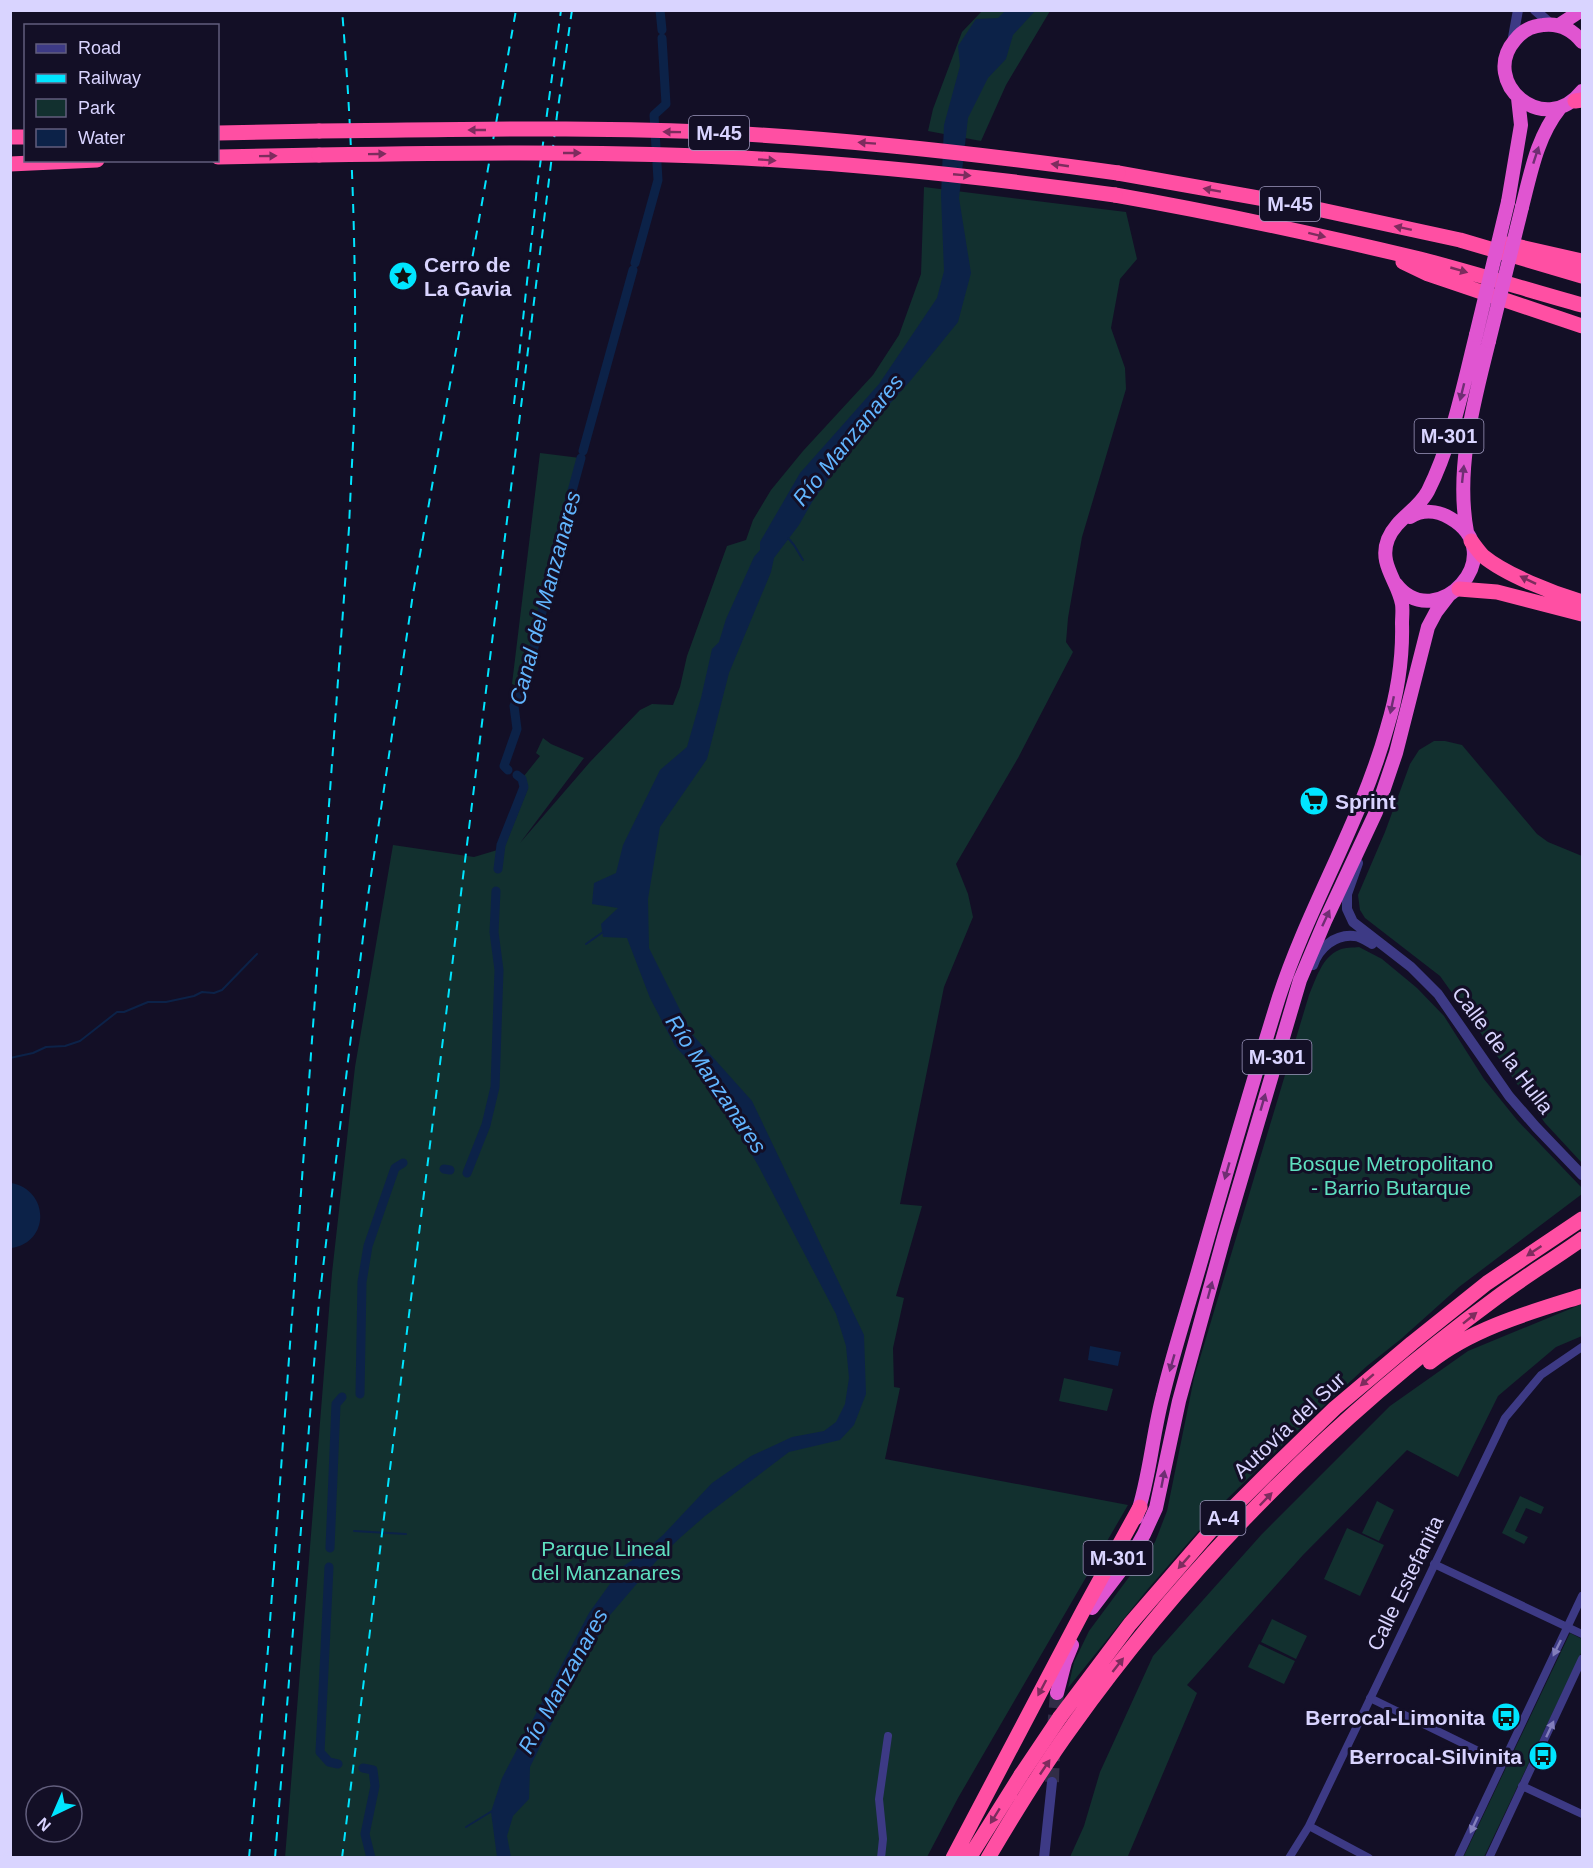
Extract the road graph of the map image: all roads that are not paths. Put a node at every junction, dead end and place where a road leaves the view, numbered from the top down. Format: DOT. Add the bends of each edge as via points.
graph roads {
  1 [pos="1518,10"];
  2 [pos="1535,10"];
  3 [pos="1582,10"];
  4 [pos="1555,25"];
  5 [pos="1582,42"];
  6 [pos="1512,44"];
  7 [pos="1580,97"];
  8 [pos="1518,98"];
  9 [pos="1560,108"];
  10 [pos="219,133"];
  11 [pos="219,158"];
  12 [pos="54,162"];
  13 [pos="10,164"];
  14 [pos="1460,240"];
  15 [pos="1382,251"];
  16 [pos="1582,261"];
  17 [pos="1582,276"];
  18 [pos="1515,304"];
  19 [pos="1582,305"];
  20 [pos="1582,326"];
  21 [pos="1582,333"];
  22 [pos="1483,338"];
  23 [pos="1398,524"];
  24 [pos="1469,536"];
  25 [pos="1388,573"];
  26 [pos="1454,592"];
  27 [pos="1582,602"];
  28 [pos="1582,614"];
  29 [pos="1376,812"];
  30 [pos="1390,952"];
  31 [pos="1277,1057"];
  32 [pos="1582,1175"];
  33 [pos="1582,1219"];
  34 [pos="1582,1239"];
  35 [pos="1582,1296"];
  36 [pos="1582,1347"];
  37 [pos="1329,1436"];
  38 [pos="1140,1507"];
  39 [pos="1434,1564"];
  40 [pos="1582,1596"];
  41 [pos="1092,1608"];
  42 [pos="1568,1626"];
  43 [pos="1582,1634"];
  44 [pos="1582,1659"];
  45 [pos="1057,1693"];
  46 [pos="1370,1698"];
  47 [pos="888,1736"];
  48 [pos="1503,1763"];
  49 [pos="1052,1782"];
  50 [pos="1522,1786"];
  51 [pos="1582,1814"];
  52 [pos="1309,1826"];
  53 [pos="881,1857"];
  54 [pos="953,1857"];
  55 [pos="969,1857"];
  56 [pos="988,1857"];
  57 [pos="1044,1857"];
  58 [pos="1288,1857"];
  59 [pos="1369,1857"];
  60 [pos="1458,1857"];
  61 [pos="1489,1857"];
  1 -- 6 [label="street"];
  2 -- 4 [label="street"];
  3 -- 4 [label="highway"];
  4 -- 5 [label="highway" via="1571,30"];
  4 -- 6 [label="highway" via="1527,29"];
  6 -- 8 [label="highway, M-301" via="1505,70 1509,86"];
  7 -- 9 [label="highway"];
  8 -- 9 [label="highway" via="1538,108"];
  8 -- 22 [label="highway, M-301, bridge" via="1521,125"];
  22 -- 9 [label="highway, M-301, one-way, bridge" via="1540,142"];
  14 -- 10 [label="highway, M-45, one-way, bridge" via="1303,206 1118,173 880,144 725,133 593,130"];
  11 -- 15 [label="highway, M-45, one-way, bridge" via="465,153 723,157 979,177 1221,214"];
  12 -- 13 [label="highway"];
  14 -- 16 [label="highway" via="1473,236"];
  14 -- 17 [label="highway, M-45"];
  15 -- 18 [label="highway" via="1428,274"];
  15 -- 19 [label="highway, M-45, one-way"];
  18 -- 20 [label="highway"];
  18 -- 21 [label="highway"];
  22 -- 23 [label="highway, M-301, one-way" via="1438,468 1421,505"];
  24 -- 22 [label="highway, M-301, one-way" via="1462,488"];
  23 -- 24 [label="highway" via="1416,513 1443,513 1459,523"];
  23 -- 25 [label="highway, M-301" via="1385,553"];
  24 -- 26 [label="highway, M-301" via="1473,558 1469,574"];
  27 -- 24 [label="highway, one-way" via="1503,568 1483,555"];
  25 -- 26 [label="highway" via="1401,590 1419,599 1434,600"];
  25 -- 38 [label="highway, M-301, one-way" via="1402,603 1402,648 1387,729 1355,817 1280,994 1162,1397"];
  26 -- 28 [label="highway" via="1497,592"];
  26 -- 29 [label="highway, M-301" via="1428,627 1396,753"];
  29 -- 30 [label="street" via="1347,894 1347,909 1353,922"];
  31 -- 29 [label="highway, M-301, one-way" via="1300,980"];
  30 -- 31 [label="street" via="1355,936 1328,943 1316,956"];
  30 -- 32 [label="street, Calle de la Hulla" via="1438,994 1509,1096"];
  41 -- 31 [label="highway, M-301, one-way" via="1131,1557 1159,1497 1179,1401"];
  33 -- 55 [label="highway, Autovía del Sur / A-4, one-way, bridge" via="1487,1283 1412,1343 1335,1408 1213,1528 1130,1624 1060,1717"];
  37 -- 34 [label="highway, Autovía del Sur / A-4, one-way" via="1496,1297"];
  35 -- 37 [label="highway" via="1506,1321 1439,1355 1362,1416"];
  36 -- 39 [label="street, Calle Estefanita" via="1541,1375 1505,1418"];
  56 -- 37 [label="highway, Autovía del Sur / A-4, one-way" via="1070,1729 1164,1607"];
  38 -- 41 [label="highway, M-301"];
  38 -- 54 [label="highway, one-way"];
  39 -- 42 [label="street"];
  39 -- 46 [label="street, Calle Estefanita"];
  40 -- 42 [label="street"];
  41 -- 45 [label="highway, M-301" via="1072,1645"];
  42 -- 43 [label="street"];
  42 -- 48 [label="street, one-way"];
  50 -- 44 [label="street, one-way"];
  46 -- 48 [label="street"];
  46 -- 52 [label="street, Calle Estefanita"];
  47 -- 53 [label="street" via="879,1799"];
  48 -- 60 [label="street, one-way"];
  49 -- 57 [label="street"];
  50 -- 51 [label="street"];
  50 -- 61 [label="street"];
  52 -- 58 [label="street, Calle Estefanita"];
  52 -- 59 [label="street"];
}
